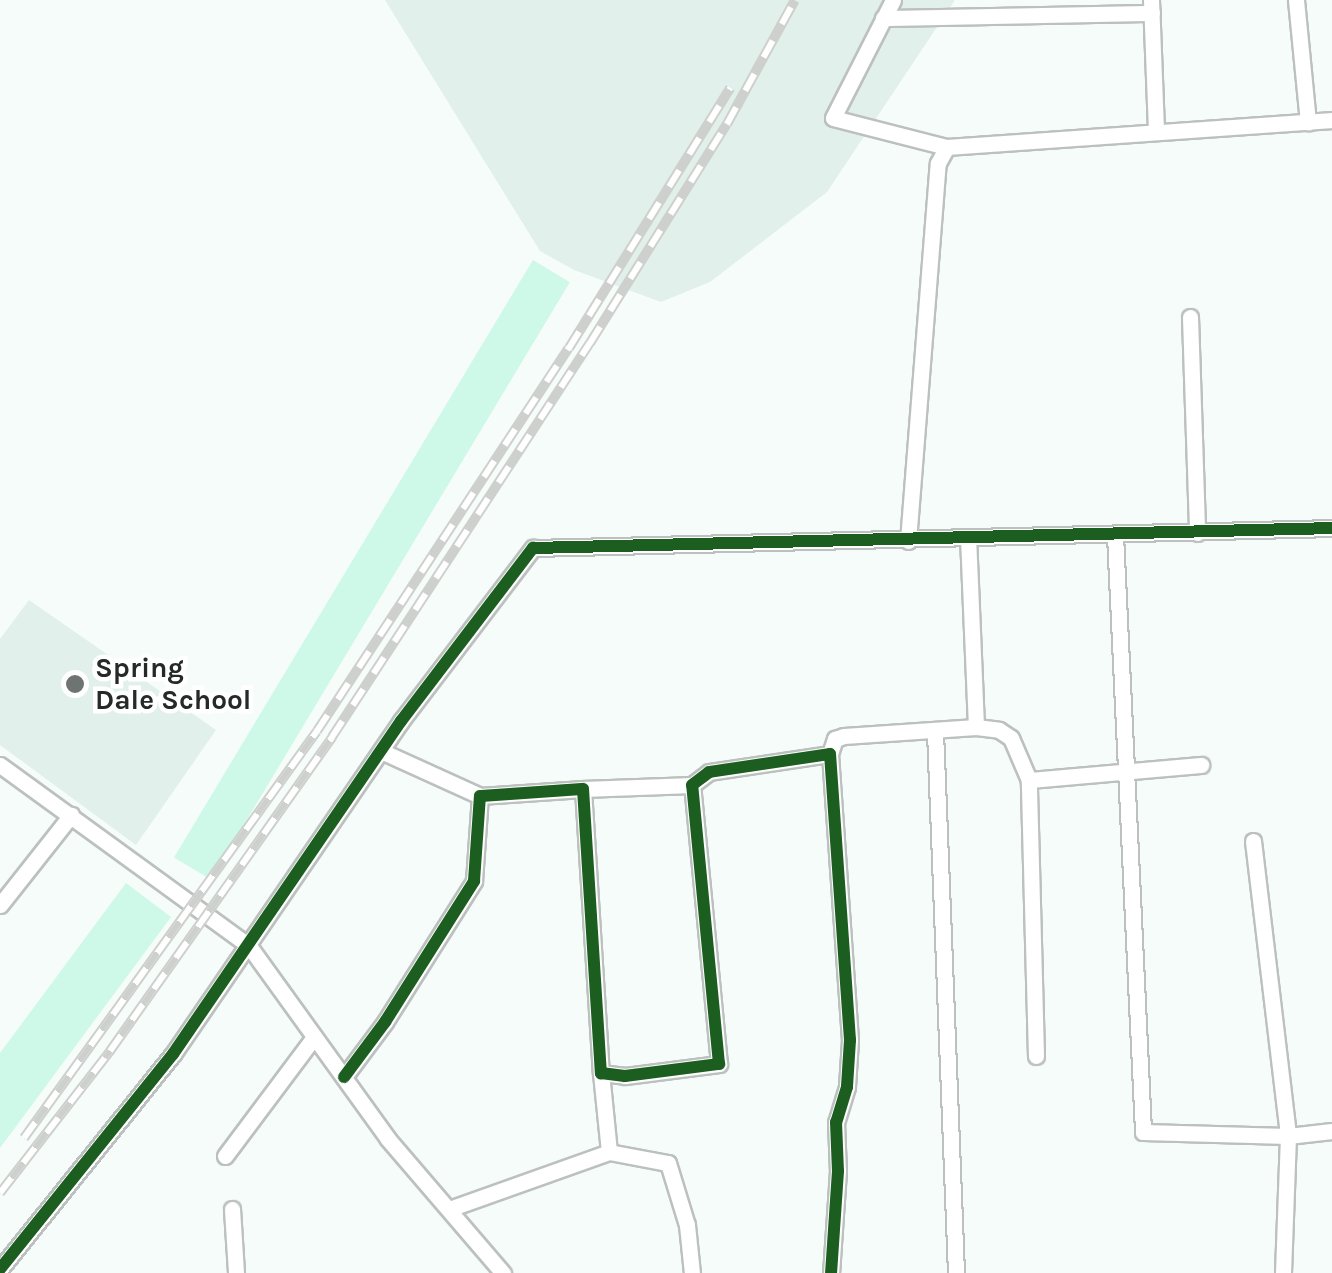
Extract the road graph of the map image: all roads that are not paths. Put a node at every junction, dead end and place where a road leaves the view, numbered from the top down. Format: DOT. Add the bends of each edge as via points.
graph roads {
  1 [pos="893,0"];
  2 [pos="1296,0"];
  3 [pos="1152,6"];
  4 [pos="883,18"];
  5 [pos="1332,120"];
  6 [pos="1308,122"];
  7 [pos="1156,132"];
  8 [pos="947,147"];
  9 [pos="1190,317"];
  10 [pos="1332,528"];
  11 [pos="1198,533"];
  12 [pos="1116,535"];
  13 [pos="968,540"];
  14 [pos="908,542"];
  15 [pos="976,726"];
  16 [pos="935,732"];
  17 [pos="381,751"];
  18 [pos="830,754"];
  19 [pos="0,765"];
  20 [pos="1201,766"];
  21 [pos="1126,772"];
  22 [pos="1029,780"];
  23 [pos="692,785"];
  24 [pos="583,790"];
  25 [pos="480,796"];
  26 [pos="71,815"];
  27 [pos="1253,841"];
  28 [pos="0,905"];
  29 [pos="249,946"];
  30 [pos="314,1037"];
  31 [pos="1036,1056"];
  32 [pos="601,1073"];
  33 [pos="344,1078"];
  34 [pos="1332,1131"];
  35 [pos="1288,1136"];
  36 [pos="608,1152"];
  37 [pos="225,1156"];
  38 [pos="450,1209"];
  39 [pos="232,1210"];
  40 [pos="2,1270"];
  41 [pos="236,1273"];
  42 [pos="503,1273"];
  43 [pos="692,1273"];
  44 [pos="831,1273"];
  45 [pos="956,1273"];
  46 [pos="1282,1273"];
  1 -- 4 [label="street"];
  2 -- 6 [label="street"];
  3 -- 4 [label="street"];
  3 -- 7 [label="street"];
  4 -- 8 [label="street" via="832,118"];
  5 -- 6 [label="street"];
  6 -- 7 [label="street"];
  7 -- 8 [label="street"];
  8 -- 14 [label="street" via="938,163"];
  9 -- 11 [label="street"];
  10 -- 11 [label="street"];
  11 -- 12 [label="street"];
  12 -- 13 [label="street"];
  12 -- 21 [label="street"];
  13 -- 14 [label="street"];
  13 -- 15 [label="street"];
  14 -- 17 [label="street" via="532,548"];
  15 -- 16 [label="street"];
  15 -- 22 [label="street" via="1011,738"];
  16 -- 18 [label="street" via="844,736"];
  16 -- 45 [label="street"];
  17 -- 25 [label="street"];
  17 -- 29 [label="street"];
  18 -- 23 [label="street" via="708,772"];
  18 -- 44 [label="street" via="850,1040 836,1122"];
  19 -- 26 [label="street"];
  20 -- 21 [label="street"];
  21 -- 22 [label="street"];
  21 -- 35 [label="street" via="1143,1132"];
  22 -- 31 [label="street"];
  23 -- 24 [label="street"];
  23 -- 32 [label="street" via="719,1064"];
  24 -- 25 [label="street"];
  24 -- 32 [label="street"];
  25 -- 33 [label="street" via="474,880"];
  26 -- 28 [label="street"];
  26 -- 29 [label="street"];
  27 -- 35 [label="street"];
  29 -- 30 [label="street"];
  29 -- 40 [label="street" via="173,1054"];
  30 -- 33 [label="street"];
  30 -- 37 [label="street"];
  32 -- 36 [label="street"];
  33 -- 38 [label="street"];
  34 -- 35 [label="street"];
  35 -- 46 [label="street"];
  36 -- 38 [label="street"];
  36 -- 43 [label="street" via="668,1162 687,1225"];
  38 -- 42 [label="street"];
  39 -- 41 [label="street"];
}
